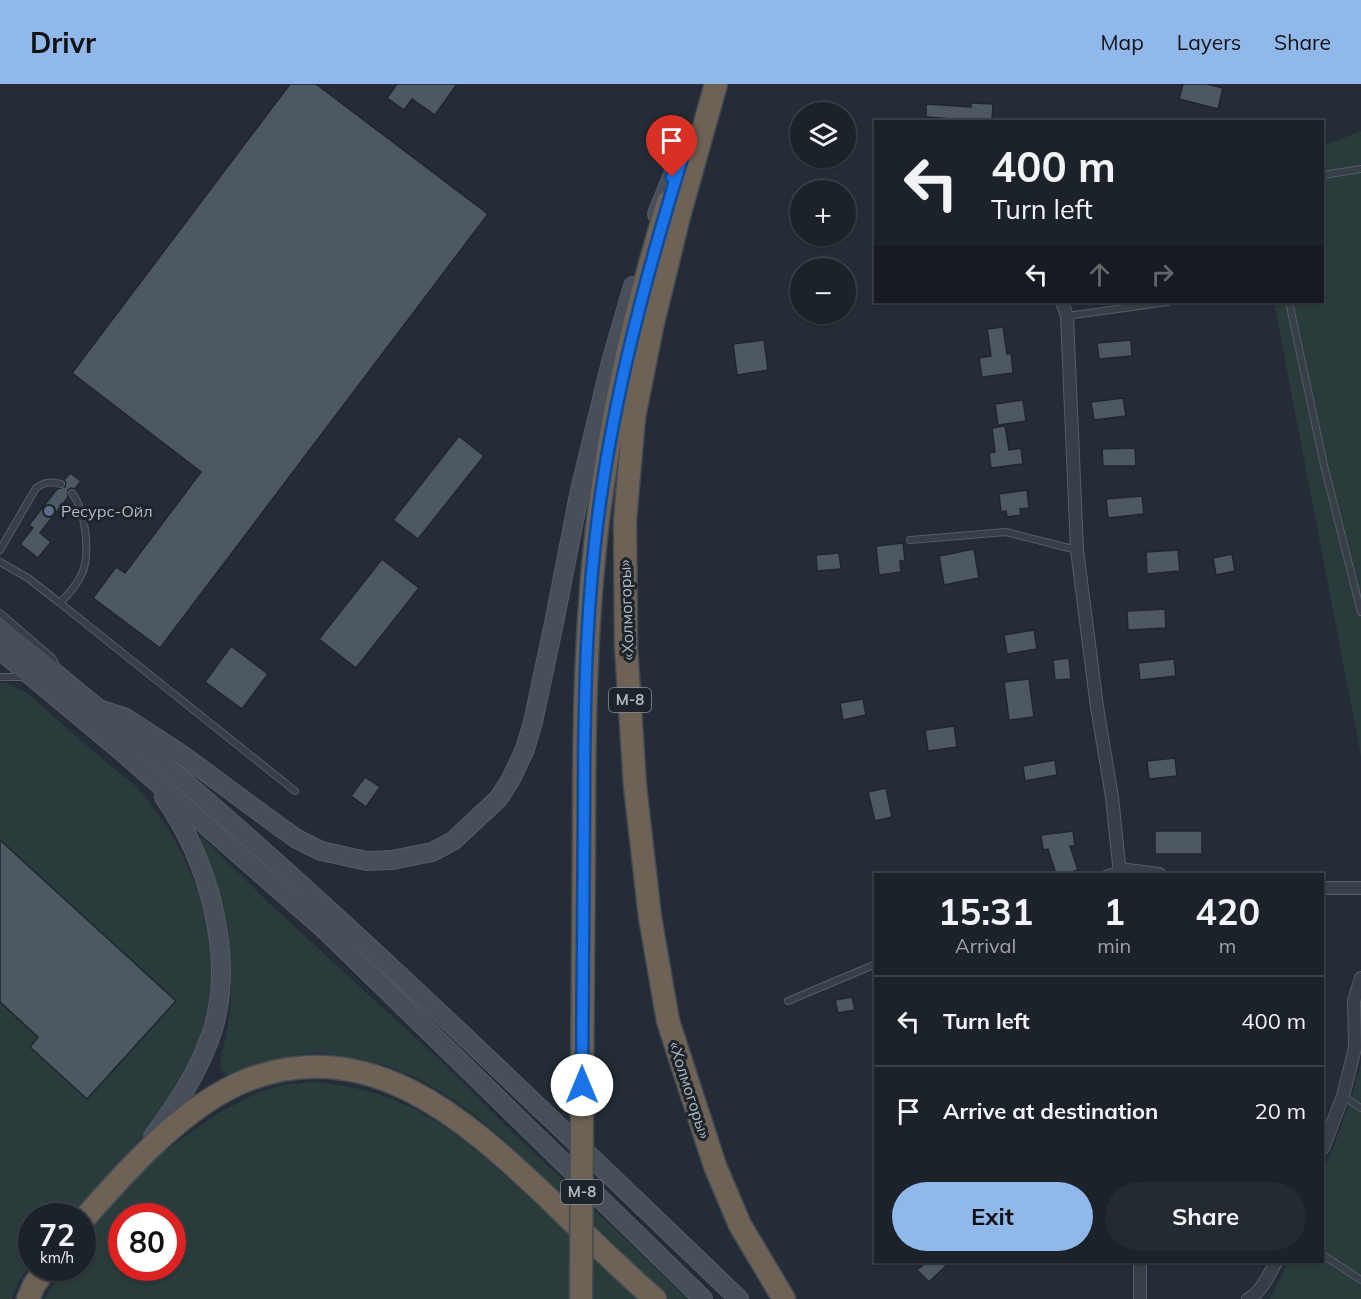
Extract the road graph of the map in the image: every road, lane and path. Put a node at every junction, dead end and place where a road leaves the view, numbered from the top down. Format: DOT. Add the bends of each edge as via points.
graph roads {
  1 [pos="708,84"];
  2 [pos="716,84"];
  3 [pos="689,135"];
  4 [pos="1361,169"];
  5 [pos="1324,175"];
  6 [pos="1062,303"];
  7 [pos="1161,303"];
  8 [pos="1289,303"];
  9 [pos="1066,316"];
  10 [pos="61,484"];
  11 [pos="72,493"];
  12 [pos="910,540"];
  13 [pos="0,550"];
  14 [pos="1077,550"];
  15 [pos="0,562"];
  16 [pos="60,603"];
  17 [pos="1361,612"];
  18 [pos="0,613"];
  19 [pos="0,629"];
  20 [pos="0,650"];
  21 [pos="0,676"];
  22 [pos="33,677"];
  23 [pos="66,683"];
  24 [pos="99,709"];
  25 [pos="147,774"];
  26 [pos="296,791"];
  27 [pos="1120,872"];
  28 [pos="1140,873"];
  29 [pos="1324,888"];
  30 [pos="1361,888"];
  31 [pos="874,965"];
  32 [pos="1361,978"];
  33 [pos="788,1001"];
  34 [pos="1343,1096"];
  35 [pos="1361,1107"];
  36 [pos="1324,1145"];
  37 [pos="117,1182"];
  38 [pos="96,1205"];
  39 [pos="1324,1255"];
  40 [pos="1140,1263"];
  41 [pos="1275,1263"];
  42 [pos="1361,1280"];
  43 [pos="37,1281"];
  44 [pos="28,1299"];
  45 [pos="581,1299"];
  46 [pos="655,1299"];
  47 [pos="703,1299"];
  48 [pos="739,1299"];
  49 [pos="783,1299"];
  50 [pos="1140,1299"];
  51 [pos="1248,1299"];
  1 -- 3 [label="highway, «Холмогоры» / М-8"];
  2 -- 49 [label="highway, «Холмогоры» / М-8" via="660,293 634,417 625,520 626,646 635,786 650,917 668,1021 715,1166 740,1225"];
  3 -- 24 [label="main road, М-8" via="647,239 611,362 525,749 499,798 469,828 432,852 412,857 367,861 321,851 297,839 126,718"];
  3 -- 45 [label="highway, «Холмогоры» / М-8, bridge" via="657,239 632,342 603,482 595,546 584,704"];
  4 -- 5 [label="lane"];
  6 -- 9 [label="street"];
  7 -- 9 [label="lane"];
  8 -- 17 [label="lane"];
  9 -- 14 [label="street"];
  10 -- 13 [label="lane" via="44,483 36,488"];
  11 -- 16 [label="lane" via="85,525 86,555 82,574"];
  12 -- 14 [label="lane" via="1006,532"];
  14 -- 27 [label="street"];
  15 -- 16 [label="lane"];
  16 -- 26 [label="lane"];
  18 -- 23 [label="lane" via="52,658"];
  19 -- 23 [label="main road, М-8"];
  20 -- 22 [label="main road, М-8"];
  21 -- 22 [label="lane"];
  22 -- 25 [label="main road, М-8"];
  23 -- 24 [label="main road, М-8"];
  24 -- 48 [label="main road, М-8" via="361,939"];
  25 -- 37 [label="main road, М-8" via="176,815 204,879 218,941 220,983 213,1027 196,1072 182,1098"];
  25 -- 47 [label="main road, М-8" via="325,930"];
  27 -- 28 [label="street"];
  29 -- 30 [label="street"];
  31 -- 33 [label="lane"];
  32 -- 34 [label="street" via="1354,1001 1355,1048"];
  34 -- 35 [label="lane"];
  34 -- 36 [label="street"];
  37 -- 38 [label="highway, М-8"];
  37 -- 46 [label="highway, М-8" via="159,1138 246,1080 310,1068 371,1074 433,1101 458,1118 500,1152"];
  39 -- 42 [label="lane"];
  40 -- 50 [label="street"];
  41 -- 51 [label="street" via="1266,1281"];
  43 -- 44 [label="highway"];
}
